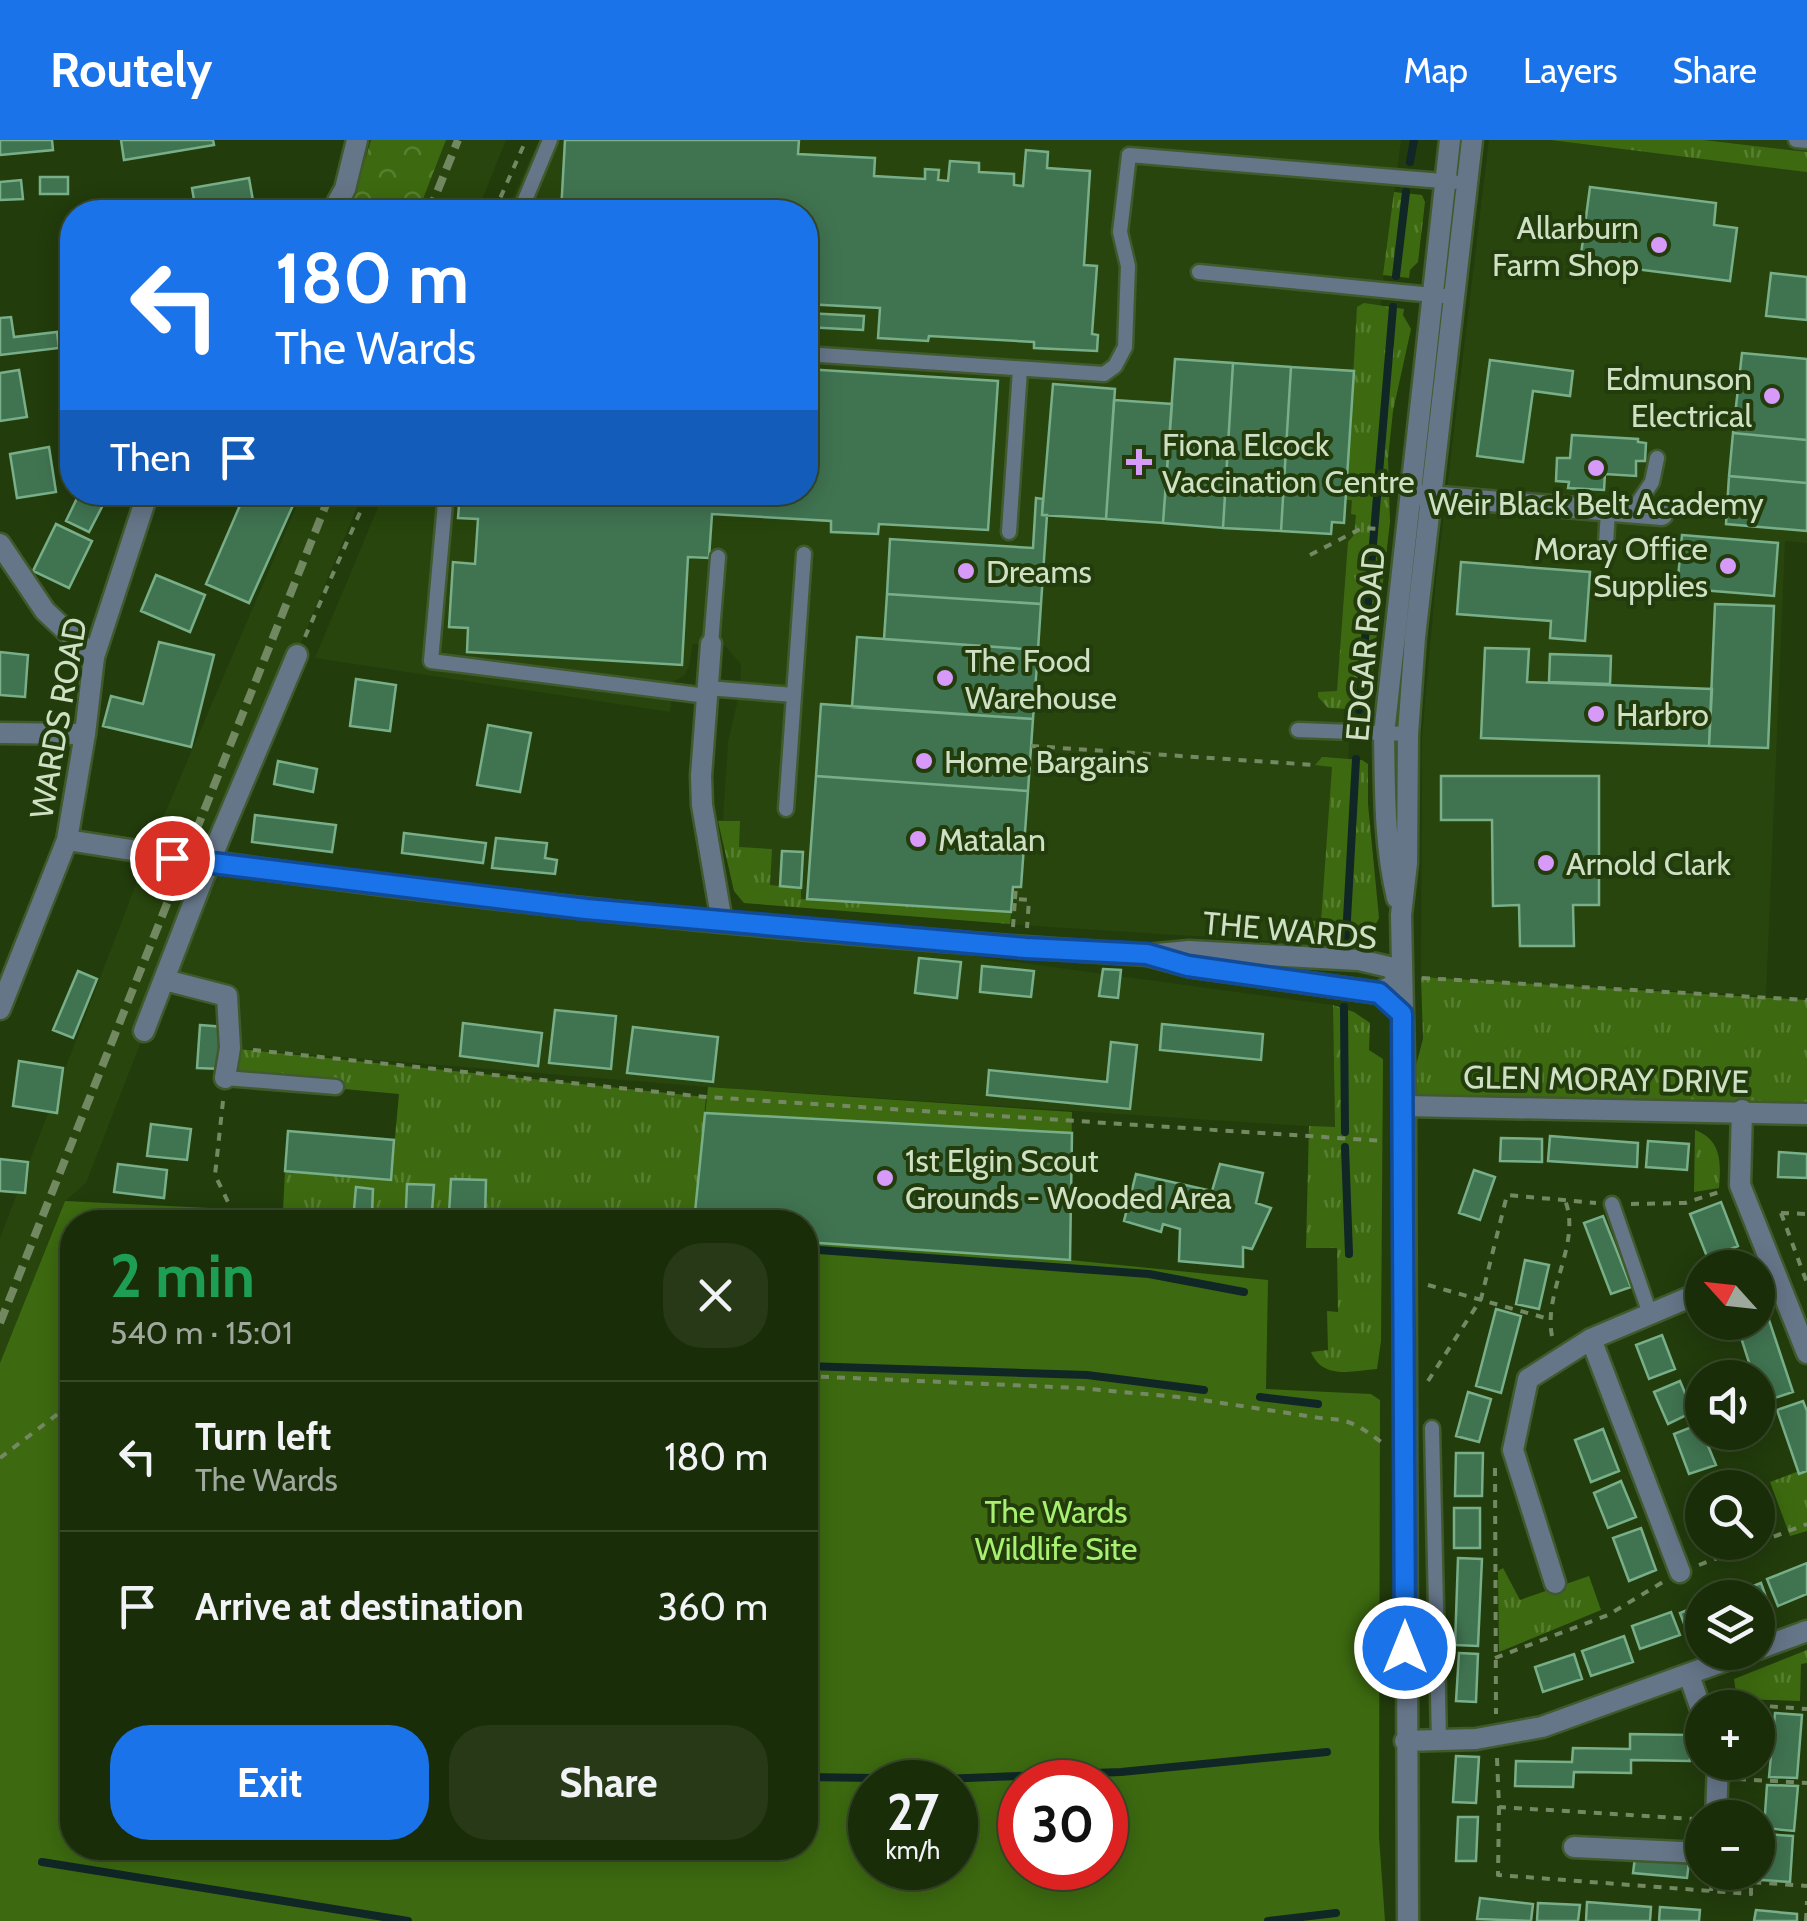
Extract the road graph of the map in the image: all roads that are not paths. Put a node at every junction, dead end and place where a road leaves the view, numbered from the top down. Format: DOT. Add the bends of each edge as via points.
graph roads {
  1 [pos="357,140"];
  2 [pos="550,140"];
  3 [pos="1122,140"];
  4 [pos="1450,140"];
  5 [pos="1472,140"];
  6 [pos="1796,140"];
  7 [pos="1807,142"];
  8 [pos="1129,155"];
  9 [pos="1445,181"];
  10 [pos="1467,183"];
  11 [pos="339,200"];
  12 [pos="525,200"];
  13 [pos="1199,272"];
  14 [pos="1431,295"];
  15 [pos="1453,298"];
  16 [pos="818,355"];
  17 [pos="1020,369"];
  18 [pos="1657,458"];
  19 [pos="1409,495"];
  20 [pos="1431,496"];
  21 [pos="144,505"];
  22 [pos="445,505"];
  23 [pos="1608,510"];
  24 [pos="1632,512"];
  25 [pos="1662,515"];
  26 [pos="1009,532"];
  27 [pos="1606,543"];
  28 [pos="0,544"];
  29 [pos="804,554"];
  30 [pos="718,557"];
  31 [pos="711,644"];
  32 [pos="297,655"];
  33 [pos="94,656"];
  34 [pos="707,692"];
  35 [pos="794,694"];
  36 [pos="1298,730"];
  37 [pos="0,732"];
  38 [pos="85,734"];
  39 [pos="1384,734"];
  40 [pos="1408,734"];
  41 [pos="786,809"];
  42 [pos="67,840"];
  43 [pos="209,863"];
  44 [pos="722,922"];
  45 [pos="1401,925"];
  46 [pos="1147,954"];
  47 [pos="1371,961"];
  48 [pos="1410,979"];
  49 [pos="164,980"];
  50 [pos="1379,993"];
  51 [pos="2,997"];
  52 [pos="1402,1014"];
  53 [pos="144,1031"];
  54 [pos="225,1078"];
  55 [pos="336,1087"];
  56 [pos="1405,1106"];
  57 [pos="1742,1110"];
  58 [pos="1807,1114"];
  59 [pos="1612,1204"];
  60 [pos="1760,1250"];
  61 [pos="1775,1288"];
  62 [pos="1685,1299"];
  63 [pos="1650,1314"];
  64 [pos="1591,1338"];
  65 [pos="1807,1353"];
  66 [pos="1432,1428"];
  67 [pos="1680,1572"];
  68 [pos="1555,1582"];
  69 [pos="1807,1631"];
  70 [pos="1775,1643"];
  71 [pos="1701,1670"];
  72 [pos="1688,1675"];
  73 [pos="1694,1690"];
  74 [pos="1440,1740"];
  75 [pos="1405,1742"];
  76 [pos="1574,1847"];
  77 [pos="1685,1852"];
  78 [pos="1408,1921"];
  1 -- 11 [label="street"];
  2 -- 12 [label="lane"];
  3 -- 8 [label="lane"];
  4 -- 9 [label="street, EDGAR ROAD"];
  5 -- 10 [label="street, EDGAR ROAD"];
  6 -- 7 [label="lane"];
  8 -- 9 [label="lane"];
  8 -- 17 [label="lane" via="1120,232 1128,266 1120,359 1104,374"];
  9 -- 10 [label="lane"];
  9 -- 14 [label="street, EDGAR ROAD"];
  10 -- 15 [label="street, EDGAR ROAD"];
  13 -- 14 [label="lane"];
  14 -- 15 [label="lane"];
  14 -- 19 [label="street, EDGAR ROAD"];
  15 -- 20 [label="street, EDGAR ROAD"];
  16 -- 17 [label="lane"];
  17 -- 26 [label="lane"];
  18 -- 24 [label="lane" via="1652,482"];
  19 -- 20 [label="street"];
  19 -- 39 [label="street, EDGAR ROAD"];
  20 -- 23 [label="street"];
  20 -- 40 [label="street, EDGAR ROAD"];
  21 -- 33 [label="street, WARDS ROAD"];
  22 -- 34 [label="lane" via="431,661"];
  23 -- 24 [label="street"];
  23 -- 27 [label="lane"];
  24 -- 25 [label="street"];
  28 -- 33 [label="street" via="45,611"];
  29 -- 35 [label="lane"];
  30 -- 31 [label="lane"];
  31 -- 34 [label="street"];
  32 -- 43 [label="street"];
  33 -- 38 [label="street, WARDS ROAD"];
  34 -- 35 [label="lane"];
  34 -- 44 [label="street" via="702,804"];
  35 -- 41 [label="lane"];
  36 -- 39 [label="lane"];
  37 -- 38 [label="street"];
  38 -- 42 [label="street, WARDS ROAD"];
  39 -- 40 [label="lane"];
  39 -- 45 [label="street, EDGAR ROAD" via="1390,868"];
  40 -- 45 [label="street, EDGAR ROAD"];
  42 -- 43 [label="street, THE WARDS"];
  42 -- 51 [label="street, WARDS ROAD"];
  43 -- 44 [label="street, THE WARDS"];
  43 -- 53 [label="street"];
  44 -- 46 [label="street, THE WARDS"];
  45 -- 47 [label="street" via="1384,954"];
  45 -- 48 [label="street, EDGAR ROAD"];
  46 -- 47 [label="street, THE WARDS"];
  46 -- 50 [label="street, THE WARDS" via="1188,966"];
  47 -- 48 [label="street, THE WARDS"];
  48 -- 50 [label="street, THE WARDS"];
  48 -- 52 [label="street, EDGAR ROAD"];
  49 -- 53 [label="lane"];
  49 -- 54 [label="street" via="227,996"];
  50 -- 52 [label="street"];
  52 -- 56 [label="street, EDGAR ROAD"];
  54 -- 55 [label="lane"];
  56 -- 57 [label="street, GLEN MORAY DRIVE"];
  56 -- 75 [label="street, EDGAR ROAD"];
  57 -- 58 [label="street, GLEN MORAY DRIVE"];
  57 -- 60 [label="street" via="1740,1185"];
  59 -- 63 [label="lane"];
  61 -- 65 [label="street"];
  62 -- 63 [label="street"];
  63 -- 64 [label="street"];
  64 -- 67 [label="street"];
  64 -- 68 [label="street" via="1528,1379 1513,1450"];
  66 -- 74 [label="lane"];
  69 -- 70 [label="street"];
  71 -- 72 [label="street"];
  72 -- 73 [label="street"];
  72 -- 74 [label="street" via="1542,1727"];
  74 -- 75 [label="street"];
  75 -- 78 [label="street, EDGAR ROAD"];
  76 -- 77 [label="street"];
}
